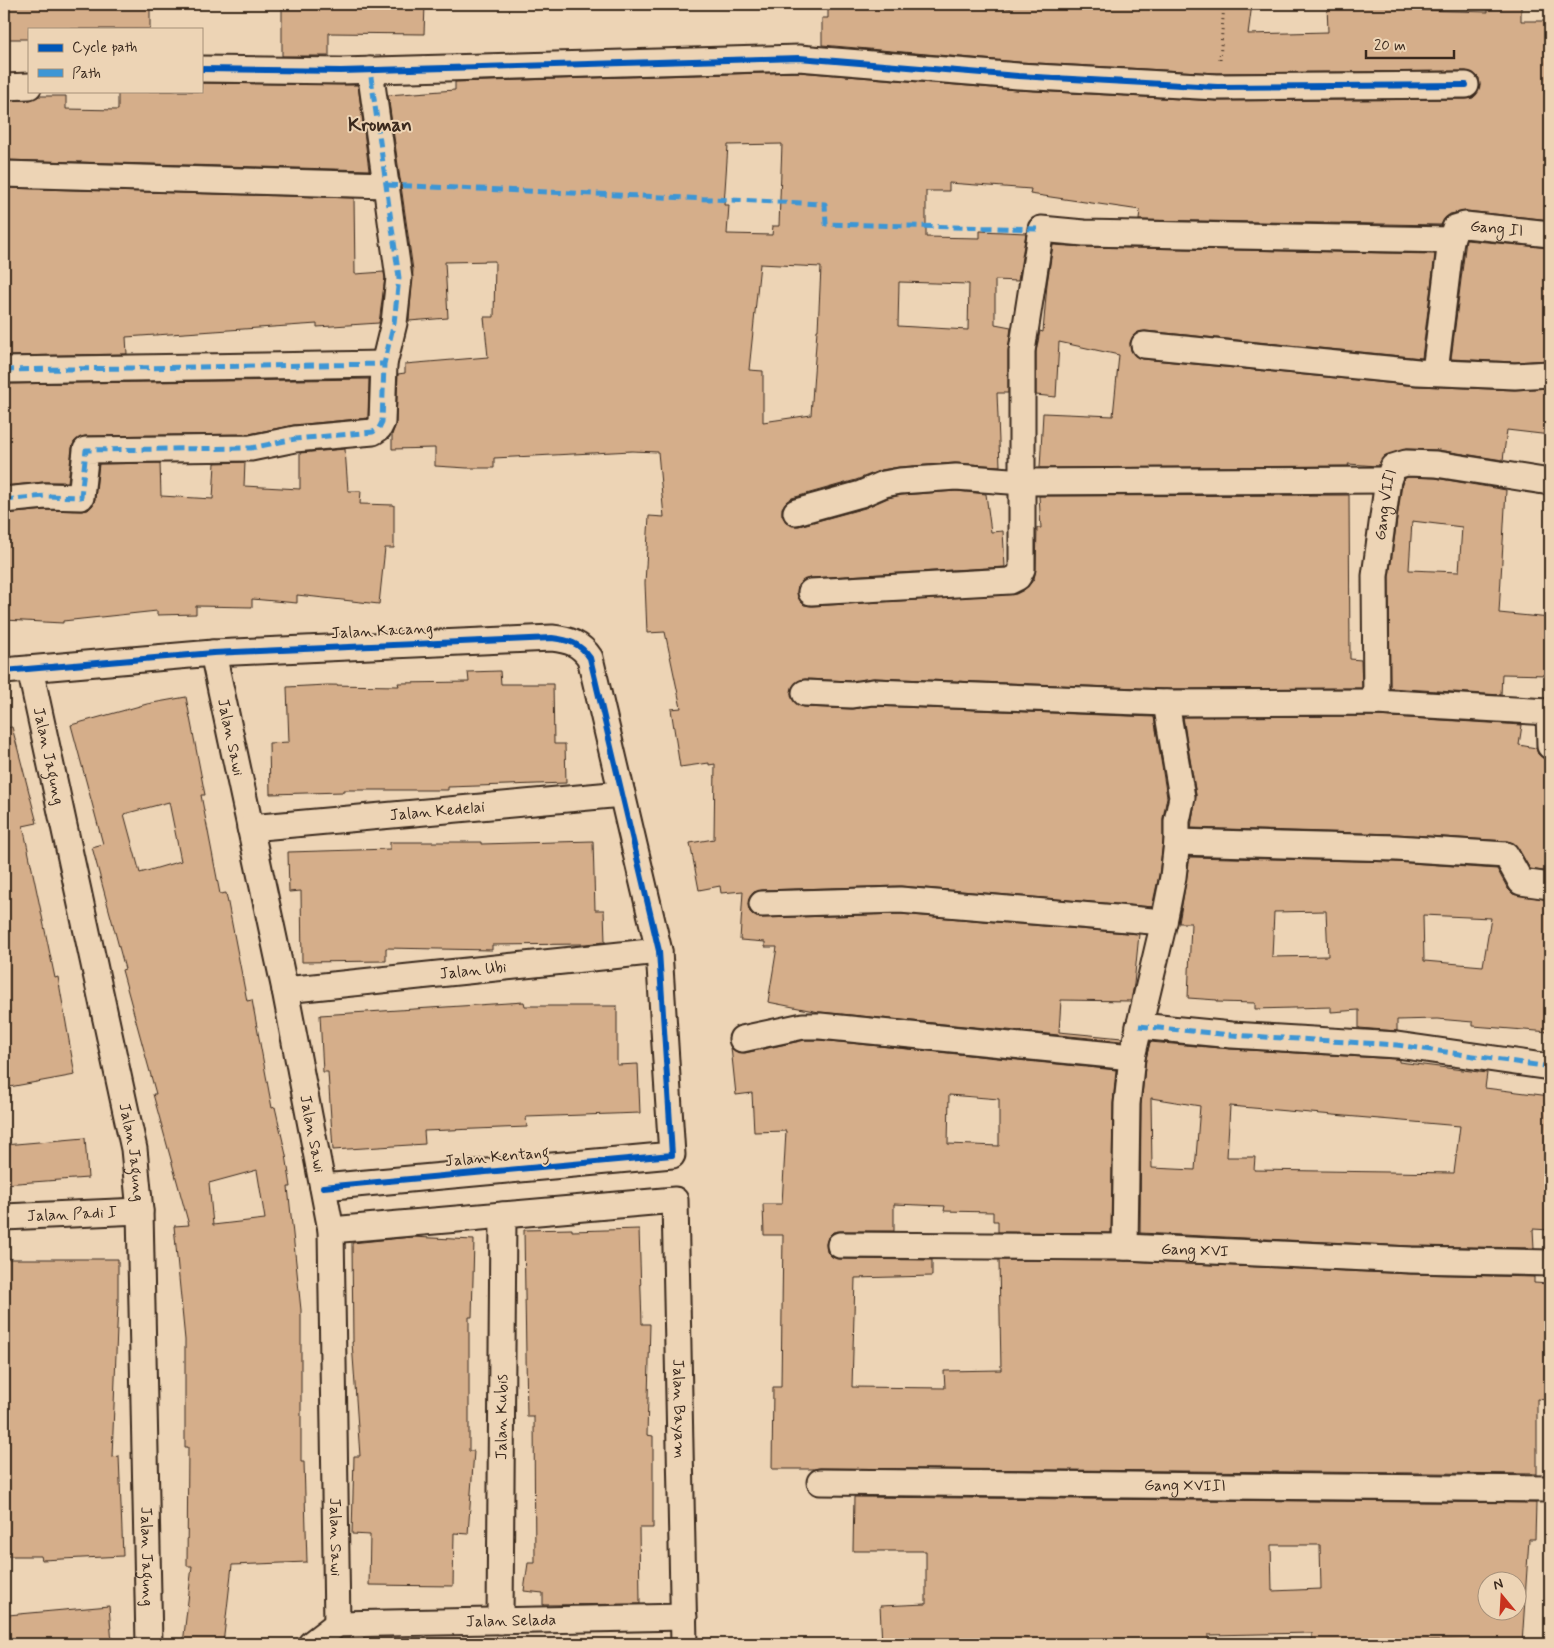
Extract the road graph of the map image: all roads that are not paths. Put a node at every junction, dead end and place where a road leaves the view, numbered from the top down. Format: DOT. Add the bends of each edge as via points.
graph roads {
  1 [pos="202,69"];
  2 [pos="370,70"];
  3 [pos="1466,85"];
  4 [pos="28,86"];
  5 [pos="4,87"];
  6 [pos="4,174"];
  7 [pos="387,185"];
  8 [pos="1550,234"];
  9 [pos="1451,240"];
  10 [pos="1144,345"];
  11 [pos="384,364"];
  12 [pos="4,370"];
  13 [pos="1435,372"];
  14 [pos="1550,374"];
  15 [pos="1388,480"];
  16 [pos="1023,482"];
  17 [pos="1550,482"];
  18 [pos="4,500"];
  19 [pos="796,512"];
  20 [pos="811,592"];
  21 [pos="213,652"];
  22 [pos="30,669"];
  23 [pos="4,671"];
  24 [pos="805,693"];
  25 [pos="1376,702"];
  26 [pos="1166,703"];
  27 [pos="1550,746"];
  28 [pos="622,794"];
  29 [pos="250,828"];
  30 [pos="1178,842"];
  31 [pos="1550,886"];
  32 [pos="762,904"];
  33 [pos="1164,922"];
  34 [pos="659,951"];
  35 [pos="285,990"];
  36 [pos="1139,1026"];
  37 [pos="742,1038"];
  38 [pos="1132,1057"];
  39 [pos="1550,1067"];
  40 [pos="672,1155"];
  41 [pos="323,1187"];
  42 [pos="140,1211"];
  43 [pos="503,1215"];
  44 [pos="4,1217"];
  45 [pos="331,1230"];
  46 [pos="840,1245"];
  47 [pos="1125,1248"];
  48 [pos="1550,1263"];
  49 [pos="820,1482"];
  50 [pos="1550,1489"];
  51 [pos="684,1617"];
  52 [pos="500,1621"];
  53 [pos="337,1624"];
  54 [pos="149,1644"];
  55 [pos="311,1644"];
  56 [pos="684,1644"];
  1 -- 2 [label="street"];
  2 -- 3 [label="street" via="799,58 1018,76 1218,87"];
  2 -- 7 [label="street"];
  4 -- 5 [label="street"];
  6 -- 7 [label="street"];
  7 -- 11 [label="street" via="398,278 394,324"];
  8 -- 9 [label="street, Gang II" via="1465,225 1454,228"];
  9 -- 13 [label="street"];
  9 -- 16 [label="street" via="1040,230 1022,351"];
  10 -- 13 [label="street"];
  11 -- 12 [label="street"];
  11 -- 18 [label="street" via="382,422 373,432 295,439 251,448 86,450 80,497"];
  13 -- 14 [label="street" via="1515,376"];
  15 -- 16 [label="street"];
  15 -- 17 [label="street, Gang VIII" via="1393,467 1436,464"];
  15 -- 25 [label="street, Gang VIII" via="1375,576"];
  16 -- 19 [label="street" via="956,477 900,481"];
  16 -- 20 [label="street" via="1022,569 1018,577"];
  21 -- 22 [label="street, Jalan Kacang"];
  21 -- 28 [label="street, Jalan Kacang" via="552,638 570,640 590,658"];
  21 -- 29 [label="street, Jalan Sawi"];
  22 -- 23 [label="street, Jalan Kacang"];
  22 -- 42 [label="street, Jalan Jagung" via="134,1149"];
  24 -- 26 [label="street" via="852,695 873,692"];
  25 -- 26 [label="street"];
  25 -- 27 [label="street" via="1549,712"];
  26 -- 30 [label="street" via="1182,797 1177,821"];
  28 -- 29 [label="street, Jalan Kedelai"];
  28 -- 34 [label="street, Jalan Kacang"];
  29 -- 35 [label="street, Jalan Sawi"];
  30 -- 31 [label="street" via="1396,848 1506,855 1521,882"];
  30 -- 33 [label="street"];
  32 -- 33 [label="street" via="900,900"];
  33 -- 36 [label="street"];
  34 -- 35 [label="street, Jalan Ubi"];
  34 -- 40 [label="street, Jalan Kacang"];
  35 -- 41 [label="street, Jalan Sawi"];
  36 -- 38 [label="street"];
  36 -- 39 [label="street" via="1397,1045"];
  37 -- 38 [label="street" via="803,1026 820,1026"];
  38 -- 47 [label="street" via="1127,1104"];
  40 -- 41 [label="street, Jalan Kentang"];
  41 -- 45 [label="street, Jalan Sawi"];
  42 -- 44 [label="street, Jalan Padi I"];
  42 -- 54 [label="street, Jalan Jagung"];
  43 -- 45 [label="street"];
  43 -- 51 [label="street, Jalan Bayam" via="675,1200"];
  43 -- 52 [label="street, Jalan Kubis"];
  45 -- 53 [label="street, Jalan Sawi"];
  46 -- 47 [label="street, Gang XVI"];
  47 -- 48 [label="street, Gang XVI"];
  49 -- 50 [label="street, Gang XVIII"];
  51 -- 52 [label="street, Jalan Selada"];
  51 -- 56 [label="street, Jalan Bayam"];
  52 -- 53 [label="street, Jalan Selada"];
  53 -- 55 [label="street"];
}
